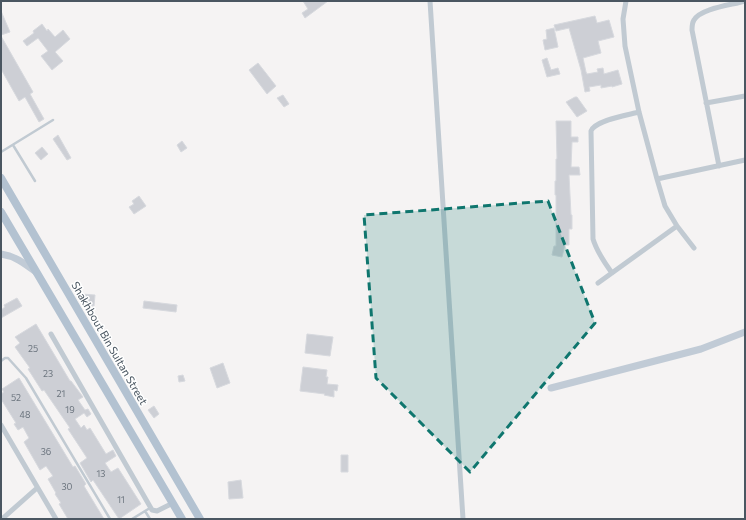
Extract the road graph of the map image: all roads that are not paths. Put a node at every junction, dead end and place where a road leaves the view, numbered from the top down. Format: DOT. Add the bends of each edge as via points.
graph roads {
  1 [pos="430,1"];
  2 [pos="626,1"];
  3 [pos="745,1"];
  4 [pos="745,96"];
  5 [pos="706,103"];
  6 [pos="639,112"];
  7 [pos="53,120"];
  8 [pos="13,145"];
  9 [pos="1,152"];
  10 [pos="745,160"];
  11 [pos="719,166"];
  12 [pos="1,178"];
  13 [pos="657,179"];
  14 [pos="35,181"];
  15 [pos="1,212"];
  16 [pos="677,226"];
  17 [pos="694,248"];
  18 [pos="1,254"];
  19 [pos="37,273"];
  20 [pos="612,273"];
  21 [pos="598,283"];
  22 [pos="745,332"];
  23 [pos="52,334"];
  24 [pos="1,361"];
  25 [pos="551,388"];
  26 [pos="1,425"];
  27 [pos="37,488"];
  28 [pos="173,503"];
  29 [pos="150,508"];
  30 [pos="145,511"];
  31 [pos="2,519"];
  32 [pos="56,519"];
  33 [pos="110,519"];
  34 [pos="132,519"];
  35 [pos="150,519"];
  36 [pos="182,519"];
  37 [pos="200,519"];
  38 [pos="463,519"];
  1 -- 38 [label="street"];
  2 -- 6 [label="street" via="623,36"];
  3 -- 5 [label="street" via="708,11 694,20 692,30"];
  4 -- 5 [label="street"];
  5 -- 11 [label="street"];
  6 -- 13 [label="street"];
  6 -- 20 [label="street" via="599,123 591,131 593,239 600,256"];
  7 -- 8 [label="lane"];
  8 -- 9 [label="lane"];
  8 -- 14 [label="lane"];
  10 -- 11 [label="street"];
  11 -- 13 [label="street"];
  12 -- 37 [label="main road, Shakhbout Bin Sultan Street"];
  13 -- 16 [label="street" via="665,206"];
  15 -- 19 [label="main road"];
  16 -- 17 [label="street"];
  16 -- 20 [label="street"];
  18 -- 19 [label="street" via="18,259"];
  19 -- 28 [label="main road"];
  20 -- 21 [label="street"];
  22 -- 25 [label="street" via="701,349"];
  23 -- 29 [label="street"];
  24 -- 33 [label="lane" via="8,358 26,378"];
  26 -- 27 [label="street"];
  27 -- 31 [label="street"];
  27 -- 32 [label="street"];
  28 -- 29 [label="street" via="154,512"];
  28 -- 36 [label="main road"];
  29 -- 30 [label="lane"];
  30 -- 34 [label="lane"];
  30 -- 35 [label="lane"];
}
